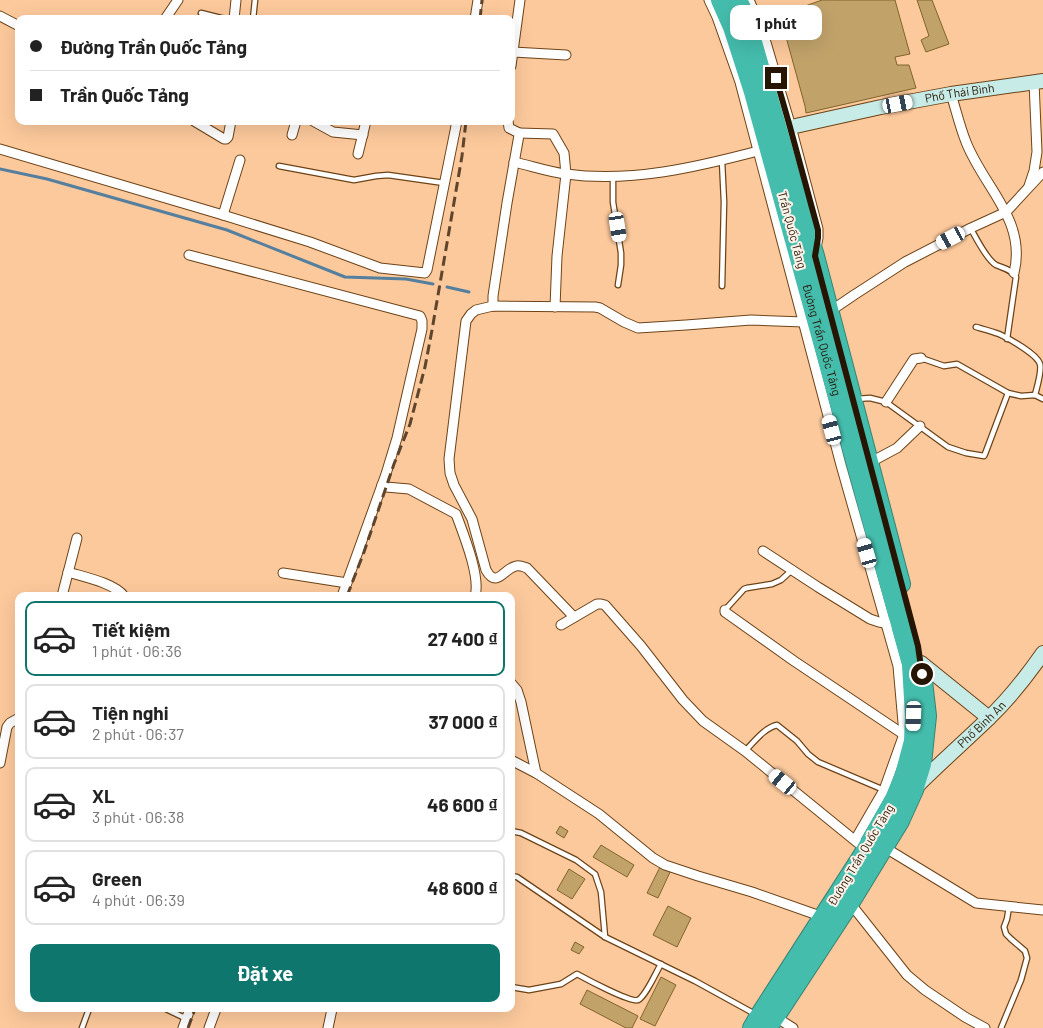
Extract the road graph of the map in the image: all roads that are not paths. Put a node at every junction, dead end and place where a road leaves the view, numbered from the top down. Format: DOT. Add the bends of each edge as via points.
graph roads {
  1 [pos="178,0"];
  2 [pos="236,0"];
  3 [pos="255,0"];
  4 [pos="478,0"];
  5 [pos="520,0"];
  6 [pos="709,0"];
  7 [pos="720,0"];
  8 [pos="738,0"];
  9 [pos="749,0"];
  10 [pos="201,13"];
  11 [pos="168,15"];
  12 [pos="209,15"];
  13 [pos="234,15"];
  14 [pos="253,15"];
  15 [pos="476,15"];
  16 [pos="0,16"];
  17 [pos="15,24"];
  18 [pos="515,37"];
  19 [pos="515,52"];
  20 [pos="566,55"];
  21 [pos="1038,82"];
  22 [pos="951,94"];
  23 [pos="201,125"];
  24 [pos="231,125"];
  25 [pos="295,125"];
  26 [pos="320,125"];
  27 [pos="365,125"];
  28 [pos="456,125"];
  29 [pos="509,125"];
  30 [pos="790,127"];
  31 [pos="519,133"];
  32 [pos="292,135"];
  33 [pos="362,135"];
  34 [pos="0,149"];
  35 [pos="758,152"];
  36 [pos="358,154"];
  37 [pos="240,160"];
  38 [pos="722,161"];
  39 [pos="514,162"];
  40 [pos="279,166"];
  41 [pos="1043,172"];
  42 [pos="566,174"];
  43 [pos="613,176"];
  44 [pos="444,182"];
  45 [pos="1028,189"];
  46 [pos="1006,212"];
  47 [pos="223,215"];
  48 [pos="971,228"];
  49 [pos="189,255"];
  50 [pos="815,256"];
  51 [pos="1014,273"];
  52 [pos="618,285"];
  53 [pos="722,286"];
  54 [pos="493,302"];
  55 [pos="556,307"];
  56 [pos="829,312"];
  57 [pos="804,322"];
  58 [pos="976,327"];
  59 [pos="1007,339"];
  60 [pos="921,358"];
  61 [pos="1008,393"];
  62 [pos="1035,395"];
  63 [pos="852,399"];
  64 [pos="1043,399"];
  65 [pos="886,402"];
  66 [pos="920,426"];
  67 [pos="869,463"];
  68 [pos="382,485"];
  69 [pos="77,538"];
  70 [pos="763,551"];
  71 [pos="792,570"];
  72 [pos="68,572"];
  73 [pos="283,572"];
  74 [pos="347,583"];
  75 [pos="63,592"];
  76 [pos="120,592"];
  77 [pos="344,592"];
  78 [pos="477,592"];
  79 [pos="725,610"];
  80 [pos="574,617"];
  81 [pos="893,624"];
  82 [pos="561,625"];
  83 [pos="1043,653"];
  84 [pos="921,663"];
  85 [pos="515,688"];
  86 [pos="989,718"];
  87 [pos="15,720"];
  88 [pos="914,739"];
  89 [pos="745,751"];
  90 [pos="515,762"];
  91 [pos="0,763"];
  92 [pos="536,773"];
  93 [pos="884,790"];
  94 [pos="914,790"];
  95 [pos="515,832"];
  96 [pos="860,845"];
  97 [pos="884,847"];
  98 [pos="515,877"];
  99 [pos="850,903"];
  100 [pos="1009,906"];
  101 [pos="1043,910"];
  102 [pos="823,917"];
  103 [pos="605,937"];
  104 [pos="661,964"];
  105 [pos="515,988"];
  106 [pos="88,1012"];
  107 [pos="170,1012"];
  108 [pos="189,1012"];
  109 [pos="215,1012"];
  110 [pos="331,1012"];
  111 [pos="763,1022"];
  112 [pos="186,1025"];
  113 [pos="85,1027"];
  114 [pos="209,1028"];
  115 [pos="328,1028"];
  116 [pos="793,1028"];
  117 [pos="985,1028"];
  118 [pos="1001,1028"];
  1 -- 11 [label="street"];
  2 -- 13 [label="street"];
  3 -- 14 [label="lane"];
  4 -- 15 [label="street"];
  5 -- 18 [label="street"];
  6 -- 35 [label="street, Trần Quốc Tảng" via="740,82"];
  7 -- 81 [label="highway, Đường Trần Quốc Tảng" via="753,92"];
  8 -- 50 [label="highway, Đường Trần Quốc Tảng" via="748,23"];
  9 -- 30 [label="street, Trần Quốc Tảng" via="762,29"];
  10 -- 12 [label="lane"];
  16 -- 17 [label="street"];
  19 -- 20 [label="street"];
  21 -- 22 [label="street, Phố Thái Bình"];
  21 -- 45 [label="street" via="1037,152"];
  22 -- 30 [label="street, Phố Thái Bình"];
  22 -- 46 [label="street" via="966,142"];
  23 -- 24 [label="street" via="226,139"];
  25 -- 32 [label="street"];
  26 -- 33 [label="street" via="333,132"];
  27 -- 33 [label="street"];
  28 -- 44 [label="street"];
  29 -- 31 [label="street"];
  30 -- 50 [label="street, Trần Quốc Tảng" via="818,230"];
  31 -- 39 [label="street"];
  31 -- 42 [label="street" via="553,134 564,153"];
  33 -- 36 [label="street"];
  34 -- 47 [label="street"];
  35 -- 38 [label="street"];
  35 -- 57 [label="street, Trần Quốc Tảng"];
  37 -- 47 [label="street"];
  38 -- 43 [label="street" via="685,170"];
  38 -- 53 [label="lane"];
  39 -- 42 [label="street"];
  39 -- 54 [label="street"];
  40 -- 44 [label="lane" via="354,180 388,175"];
  41 -- 45 [label="street"];
  42 -- 43 [label="street"];
  42 -- 55 [label="street" via="557,256"];
  43 -- 52 [label="lane" via="613,202 621,253"];
  44 -- 47 [label="street" via="425,273 380,268"];
  45 -- 46 [label="street"];
  46 -- 48 [label="street"];
  46 -- 51 [label="street" via="1014,234 1017,260"];
  48 -- 51 [label="lane" via="995,264"];
  48 -- 56 [label="street" via="905,262"];
  49 -- 68 [label="street" via="420,316 422,330 397,438"];
  50 -- 56 [label="highway, Đường Trần Quốc Tảng"];
  51 -- 59 [label="lane" via="1016,282"];
  54 -- 55 [label="street"];
  54 -- 80 [label="street" via="476,310 466,322 450,473 472,519 490,576 498,578 514,566 528,568"];
  55 -- 57 [label="street" via="600,308 638,328 751,320"];
  56 -- 63 [label="highway, Đường Trần Quốc Tảng"];
  57 -- 81 [label="street, Trần Quốc Tảng" via="877,589"];
  58 -- 59 [label="lane"];
  59 -- 62 [label="lane" via="1040,362"];
  60 -- 61 [label="lane" via="944,366 957,364"];
  60 -- 65 [label="street" via="914,359"];
  61 -- 62 [label="lane"];
  61 -- 66 [label="lane" via="984,456 948,447"];
  62 -- 64 [label="lane"];
  63 -- 65 [label="lane" via="870,398"];
  63 -- 67 [label="highway, Đường Trần Quốc Tảng"];
  65 -- 66 [label="lane"];
  66 -- 67 [label="street" via="897,448"];
  67 -- 84 [label="highway, Đường Trần Quốc Tảng"];
  68 -- 74 [label="street"];
  68 -- 78 [label="street" via="409,489 456,514 468,548"];
  69 -- 72 [label="street"];
  70 -- 71 [label="street"];
  71 -- 79 [label="lane" via="772,584 744,589"];
  71 -- 81 [label="street" via="870,619"];
  72 -- 75 [label="street"];
  72 -- 76 [label="street"];
  73 -- 74 [label="street"];
  74 -- 77 [label="street"];
  79 -- 88 [label="street" via="794,661"];
  80 -- 82 [label="street"];
  80 -- 89 [label="street" via="597,604 605,605 703,721"];
  81 -- 88 [label="highway, Đường Trần Quốc Tảng" via="911,664"];
  83 -- 86 [label="street, Phố Bình An"];
  84 -- 86 [label="street"];
  84 -- 88 [label="highway, Đường Trần Quốc Tảng" via="927,716"];
  85 -- 92 [label="street"];
  86 -- 94 [label="street, Phố Bình An"];
  87 -- 91 [label="street" via="8,727"];
  88 -- 93 [label="street"];
  88 -- 94 [label="highway, Đường Trần Quốc Tảng" via="922,764"];
  88 -- 96 [label="highway, Đường Trần Quốc Tảng" via="894,799"];
  89 -- 93 [label="lane" via="776,725 818,762"];
  89 -- 96 [label="street"];
  90 -- 92 [label="street"];
  92 -- 102 [label="street" via="599,814 665,865"];
  93 -- 96 [label="street"];
  94 -- 97 [label="highway, Đường Trần Quốc Tảng"];
  95 -- 103 [label="lane" via="576,860 595,874 602,892"];
  96 -- 102 [label="highway, Đường Trần Quốc Tảng"];
  97 -- 99 [label="highway, Đường Trần Quốc Tảng"];
  97 -- 100 [label="street" via="976,903"];
  98 -- 103 [label="lane"];
  99 -- 111 [label="highway, Đường Trần Quốc Tảng"];
  99 -- 117 [label="street" via="907,975"];
  100 -- 101 [label="street"];
  100 -- 118 [label="lane" via="1004,928 1006,934 1025,951 1027,958"];
  102 -- 111 [label="highway, Đường Trần Quốc Tảng"];
  103 -- 104 [label="lane"];
  104 -- 105 [label="lane" via="644,994 635,1001 577,974 561,984 529,990"];
  104 -- 111 [label="lane"];
  106 -- 113 [label="lane"];
  107 -- 112 [label="lane"];
  108 -- 112 [label="street"];
  109 -- 114 [label="street"];
  110 -- 115 [label="street"];
  111 -- 116 [label="street"];
}
